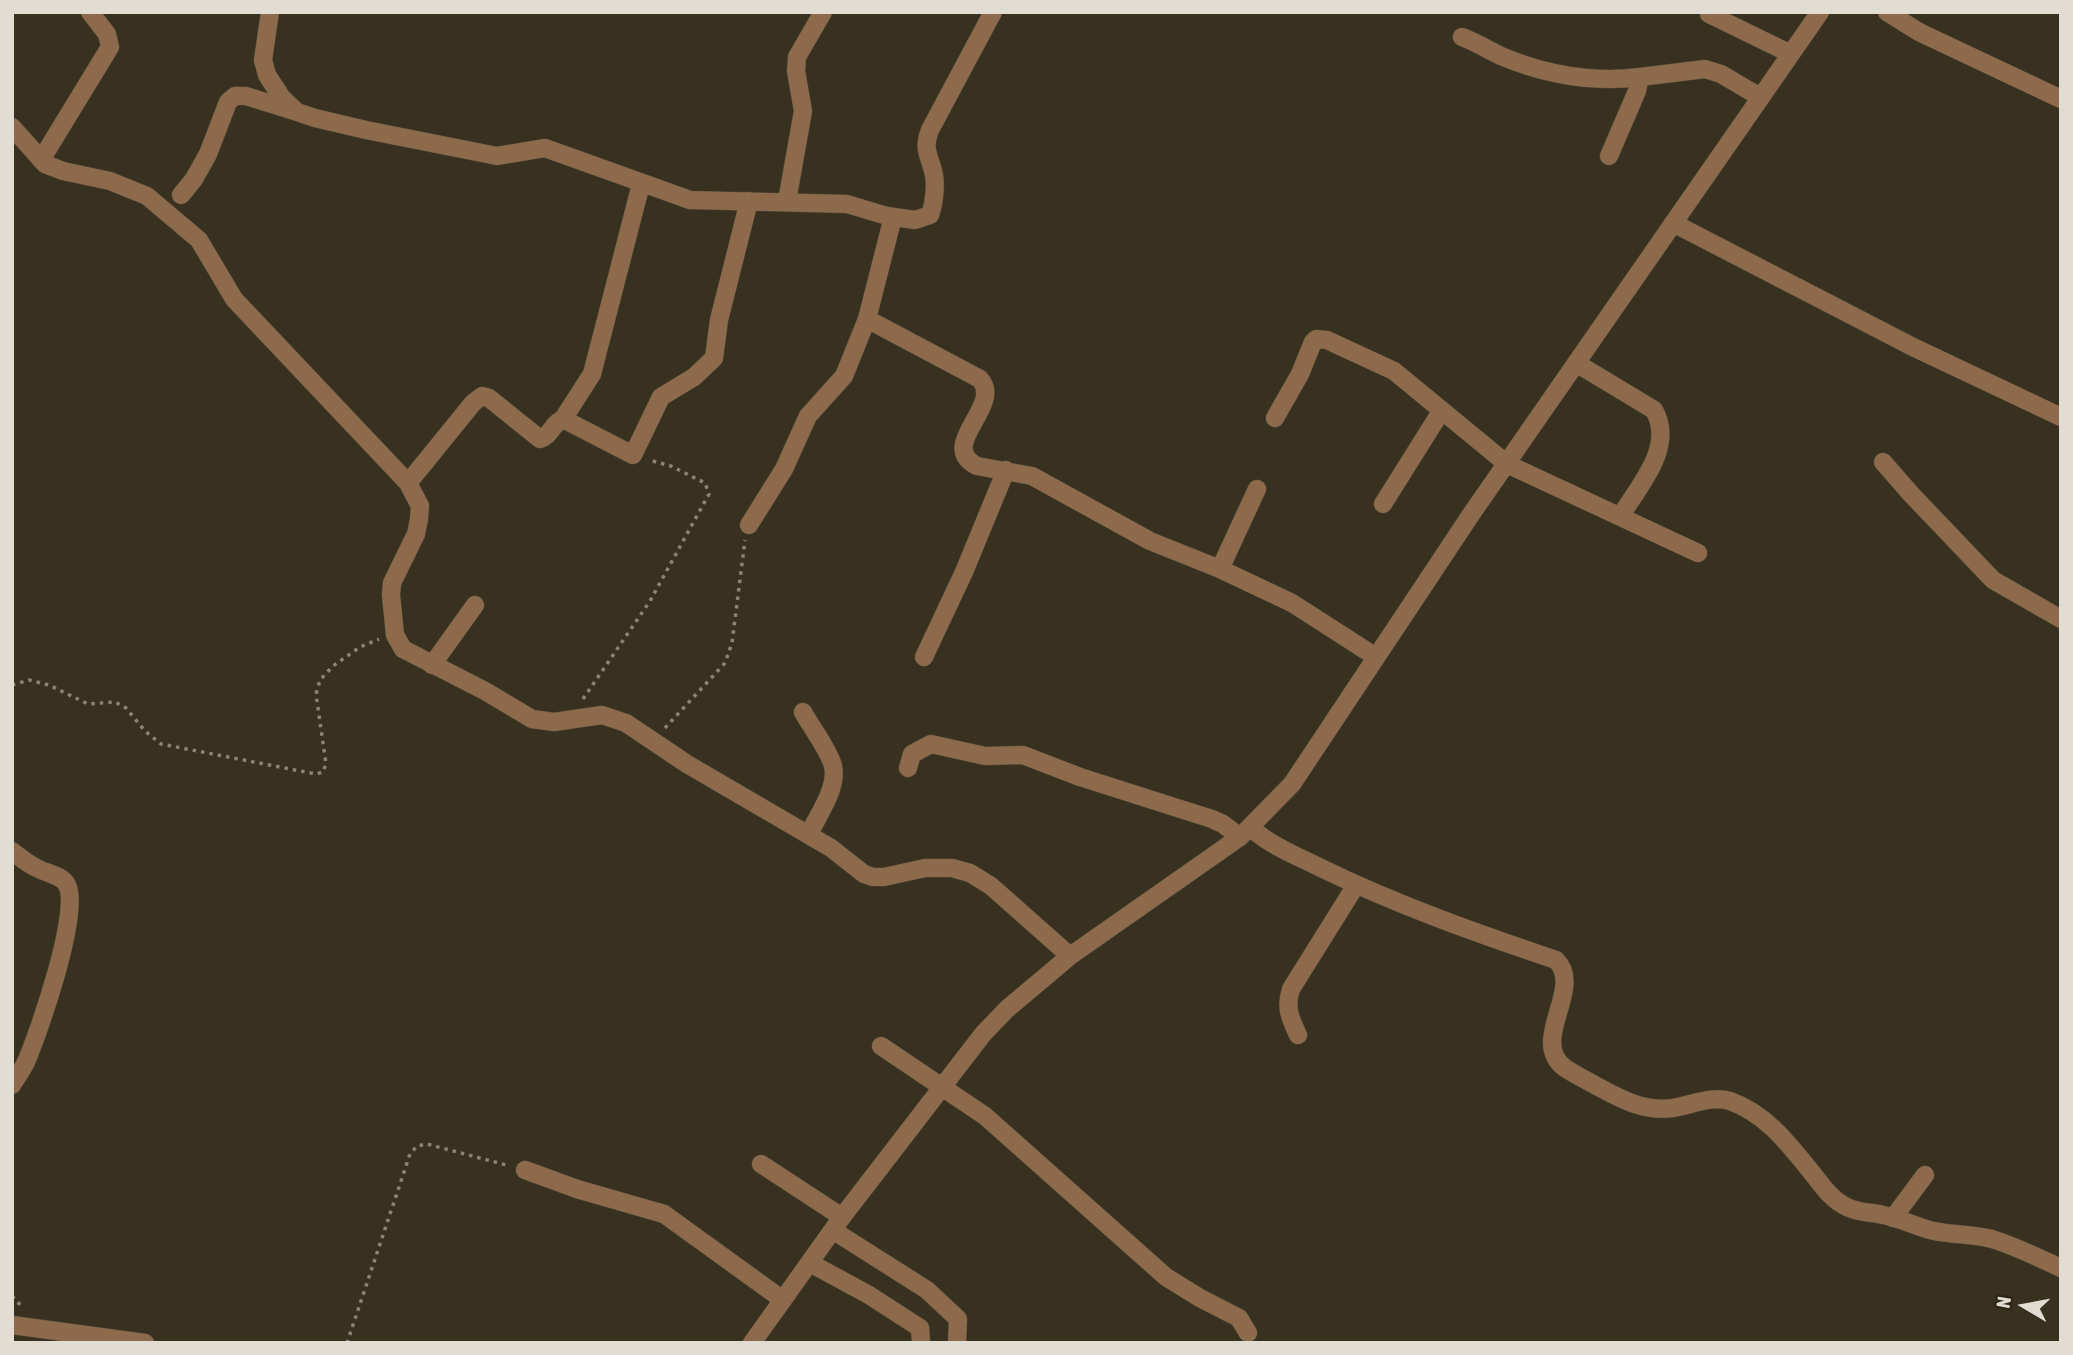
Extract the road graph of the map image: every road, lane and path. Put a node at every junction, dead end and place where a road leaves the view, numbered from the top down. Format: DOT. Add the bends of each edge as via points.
graph roads {
  1 [pos="90,12"];
  2 [pos="270,12"];
  3 [pos="823,12"];
  4 [pos="993,12"];
  5 [pos="1820,12"];
  6 [pos="1886,12"];
  7 [pos="1709,15"];
  8 [pos="1462,37"];
  9 [pos="1791,54"];
  10 [pos="1640,78"];
  11 [pos="1760,97"];
  12 [pos="2061,99"];
  13 [pos="298,112"];
  14 [pos="12,127"];
  15 [pos="1609,156"];
  16 [pos="41,160"];
  17 [pos="642,184"];
  18 [pos="181,195"];
  19 [pos="748,201"];
  20 [pos="787,201"];
  21 [pos="894,217"];
  22 [pos="1674,223"];
  23 [pos="867,319"];
  24 [pos="1576,363"];
  25 [pos="1442,411"];
  26 [pos="2061,417"];
  27 [pos="1275,418"];
  28 [pos="563,419"];
  29 [pos="633,455"];
  30 [pos="1884,462"];
  31 [pos="1507,464"];
  32 [pos="1006,470"];
  33 [pos="408,483"];
  34 [pos="1257,489"];
  35 [pos="1383,504"];
  36 [pos="1621,516"];
  37 [pos="749,525"];
  38 [pos="1698,553"];
  39 [pos="1220,569"];
  40 [pos="475,605"];
  41 [pos="2061,619"];
  42 [pos="395,635"];
  43 [pos="924,657"];
  44 [pos="1376,657"];
  45 [pos="432,665"];
  46 [pos="12,685"];
  47 [pos="803,712"];
  48 [pos="568,720"];
  49 [pos="653,742"];
  50 [pos="908,768"];
  51 [pos="1245,833"];
  52 [pos="809,834"];
  53 [pos="12,851"];
  54 [pos="1356,885"];
  55 [pos="1070,956"];
  56 [pos="1298,1035"];
  57 [pos="881,1046"];
  58 [pos="12,1085"];
  59 [pos="942,1087"];
  60 [pos="761,1164"];
  61 [pos="525,1170"];
  62 [pos="1925,1175"];
  63 [pos="1893,1218"];
  64 [pos="838,1224"];
  65 [pos="810,1263"];
  66 [pos="2061,1268"];
  67 [pos="783,1300"];
  68 [pos="12,1325"];
  69 [pos="1248,1333"];
  70 [pos="145,1343"];
  71 [pos="347,1343"];
  72 [pos="752,1343"];
  73 [pos="920,1343"];
  74 [pos="957,1343"];
  1 -- 16 [label="street" via="107,34 110,47"];
  2 -- 13 [label="street" via="265,68 278,92"];
  3 -- 20 [label="street" via="797,57 803,111"];
  4 -- 21 [label="street" via="926,141 934,176 930,215 915,220"];
  5 -- 9 [label="street"];
  6 -- 12 [label="street"];
  7 -- 9 [label="street"];
  8 -- 10 [label="street" via="1543,71 1612,81"];
  9 -- 11 [label="street"];
  10 -- 11 [label="street" via="1705,69"];
  10 -- 15 [label="street"];
  11 -- 22 [label="street"];
  13 -- 17 [label="street" via="497,156 545,148"];
  13 -- 18 [label="street" via="235,96 201,167"];
  14 -- 16 [label="street"];
  16 -- 33 [label="street" via="147,196 199,240 234,299"];
  17 -- 19 [label="street" via="690,200"];
  17 -- 28 [label="street" via="592,374"];
  19 -- 20 [label="street"];
  19 -- 29 [label="street" via="714,358 686,383 661,397"];
  20 -- 21 [label="street" via="847,204"];
  21 -- 23 [label="street"];
  22 -- 24 [label="street"];
  22 -- 26 [label="street" via="1913,347"];
  23 -- 32 [label="street" via="985,384 986,397 965,438 965,455 977,466"];
  23 -- 37 [label="street" via="844,376 808,416 784,469"];
  24 -- 31 [label="street"];
  24 -- 36 [label="street" via="1654,410 1661,422 1655,460"];
  25 -- 27 [label="street" via="1381,364 1321,338 1313,342"];
  25 -- 31 [label="street"];
  25 -- 35 [label="street"];
  28 -- 29 [label="street"];
  28 -- 33 [label="street" via="540,439 482,396"];
  29 -- 48 [label="path" via="671,466 705,483 709,494 650,601"];
  30 -- 41 [label="street" via="1993,580"];
  31 -- 36 [label="street"];
  31 -- 44 [label="street"];
  32 -- 39 [label="street" via="1032,477 1150,541"];
  32 -- 43 [label="street"];
  33 -- 42 [label="street" via="420,506 419,519 392,583"];
  34 -- 39 [label="street"];
  36 -- 38 [label="street"];
  37 -- 49 [label="path" via="729,655"];
  39 -- 44 [label="street" via="1292,603"];
  40 -- 45 [label="street"];
  42 -- 45 [label="street" via="403,649"];
  42 -- 46 [label="path" via="360,647 320,680 316,694 326,764 323,772 316,774 161,744 126,708 114,702 88,704 29,680"];
  44 -- 51 [label="street" via="1292,785"];
  45 -- 48 [label="street" via="532,719"];
  47 -- 52 [label="street" via="833,764 834,775"];
  48 -- 49 [label="street" via="613,717"];
  49 -- 52 [label="street"];
  50 -- 51 [label="street" via="912,754 931,744 985,756 1023,755"];
  51 -- 54 [label="street"];
  51 -- 55 [label="street"];
  52 -- 55 [label="street" via="873,877 925,868 970,873"];
  53 -- 58 [label="street" via="65,882 69,919 30,1050"];
  54 -- 56 [label="street" via="1291,989 1288,1013"];
  54 -- 63 [label="street" via="1561,964 1565,982 1552,1040 1564,1068 1640,1106 1671,1108 1728,1100 1767,1122 1831,1197 1848,1208"];
  55 -- 59 [label="street" via="1007,1009"];
  57 -- 59 [label="street"];
  59 -- 64 [label="street"];
  59 -- 69 [label="street" via="985,1116 1166,1277 1239,1318"];
  60 -- 64 [label="street"];
  61 -- 67 [label="street" via="664,1214"];
  61 -- 71 [label="path" via="427,1144 417,1146 404,1168"];
  62 -- 63 [label="street"];
  63 -- 66 [label="street" via="1937,1232 1991,1239"];
  64 -- 65 [label="street"];
  64 -- 74 [label="street" via="958,1319"];
  65 -- 67 [label="street"];
  65 -- 73 [label="street" via="920,1328"];
  67 -- 72 [label="street"];
  68 -- 70 [label="street"];
}
